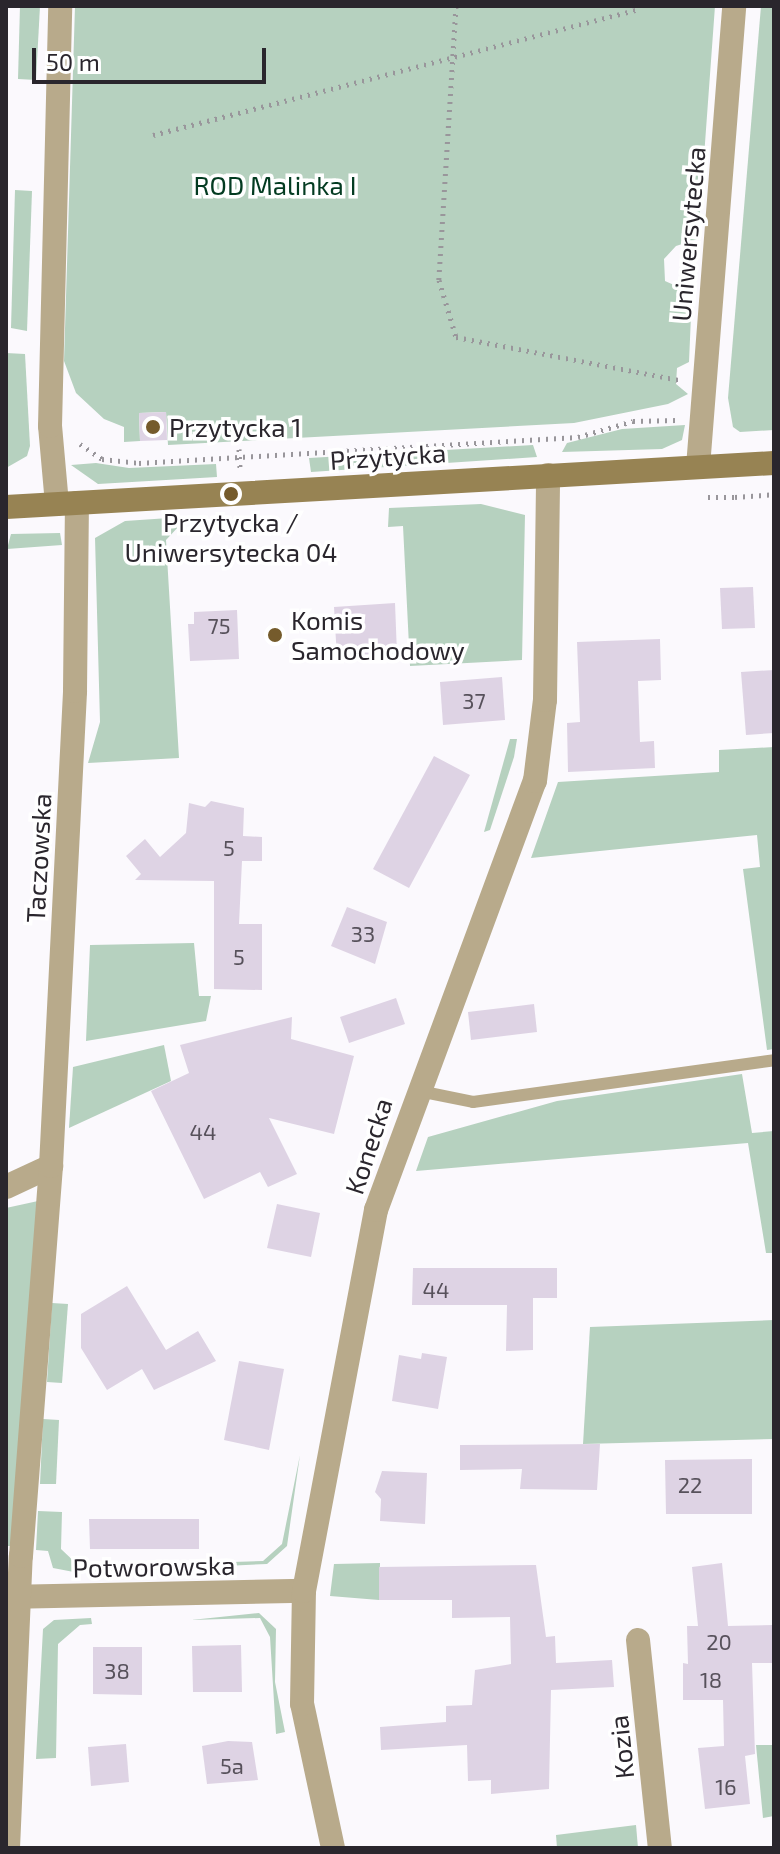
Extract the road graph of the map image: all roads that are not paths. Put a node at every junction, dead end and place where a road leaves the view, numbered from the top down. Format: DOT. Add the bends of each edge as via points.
graph roads {
  1 [pos="60,6"];
  2 [pos="734,6"];
  3 [pos="774,463"];
  4 [pos="698,467"];
  5 [pos="548,475"];
  6 [pos="67,504"];
  7 [pos="6,507"];
  8 [pos="774,1060"];
  9 [pos="416,1090"];
  10 [pos="51,1166"];
  11 [pos="6,1187"];
  12 [pos="304,1591"];
  13 [pos="13,1597"];
  14 [pos="638,1640"];
  15 [pos="8,1848"];
  16 [pos="333,1848"];
  17 [pos="660,1848"];
  1 -- 6 [label="street, Taczowska" via="51,441"];
  2 -- 4 [label="street, Uniwersytecka"];
  3 -- 4 [label="main road, Przytycka"];
  4 -- 5 [label="main road, Przytycka"];
  5 -- 6 [label="main road, Przytycka"];
  5 -- 9 [label="street, Konecka" via="545,700 535,781 508,866"];
  6 -- 7 [label="main road, Przytycka"];
  6 -- 10 [label="street, Taczowska" via="75,691"];
  8 -- 9 [label="lane" via="473,1102"];
  9 -- 12 [label="street, Konecka" via="362,1262"];
  10 -- 11 [label="street"];
  10 -- 13 [label="street, Taczowska"];
  12 -- 13 [label="street, Potworowska"];
  12 -- 16 [label="street, Konecka" via="302,1704"];
  13 -- 15 [label="street, Taczowska"];
  14 -- 17 [label="street, Kozia"];
}
